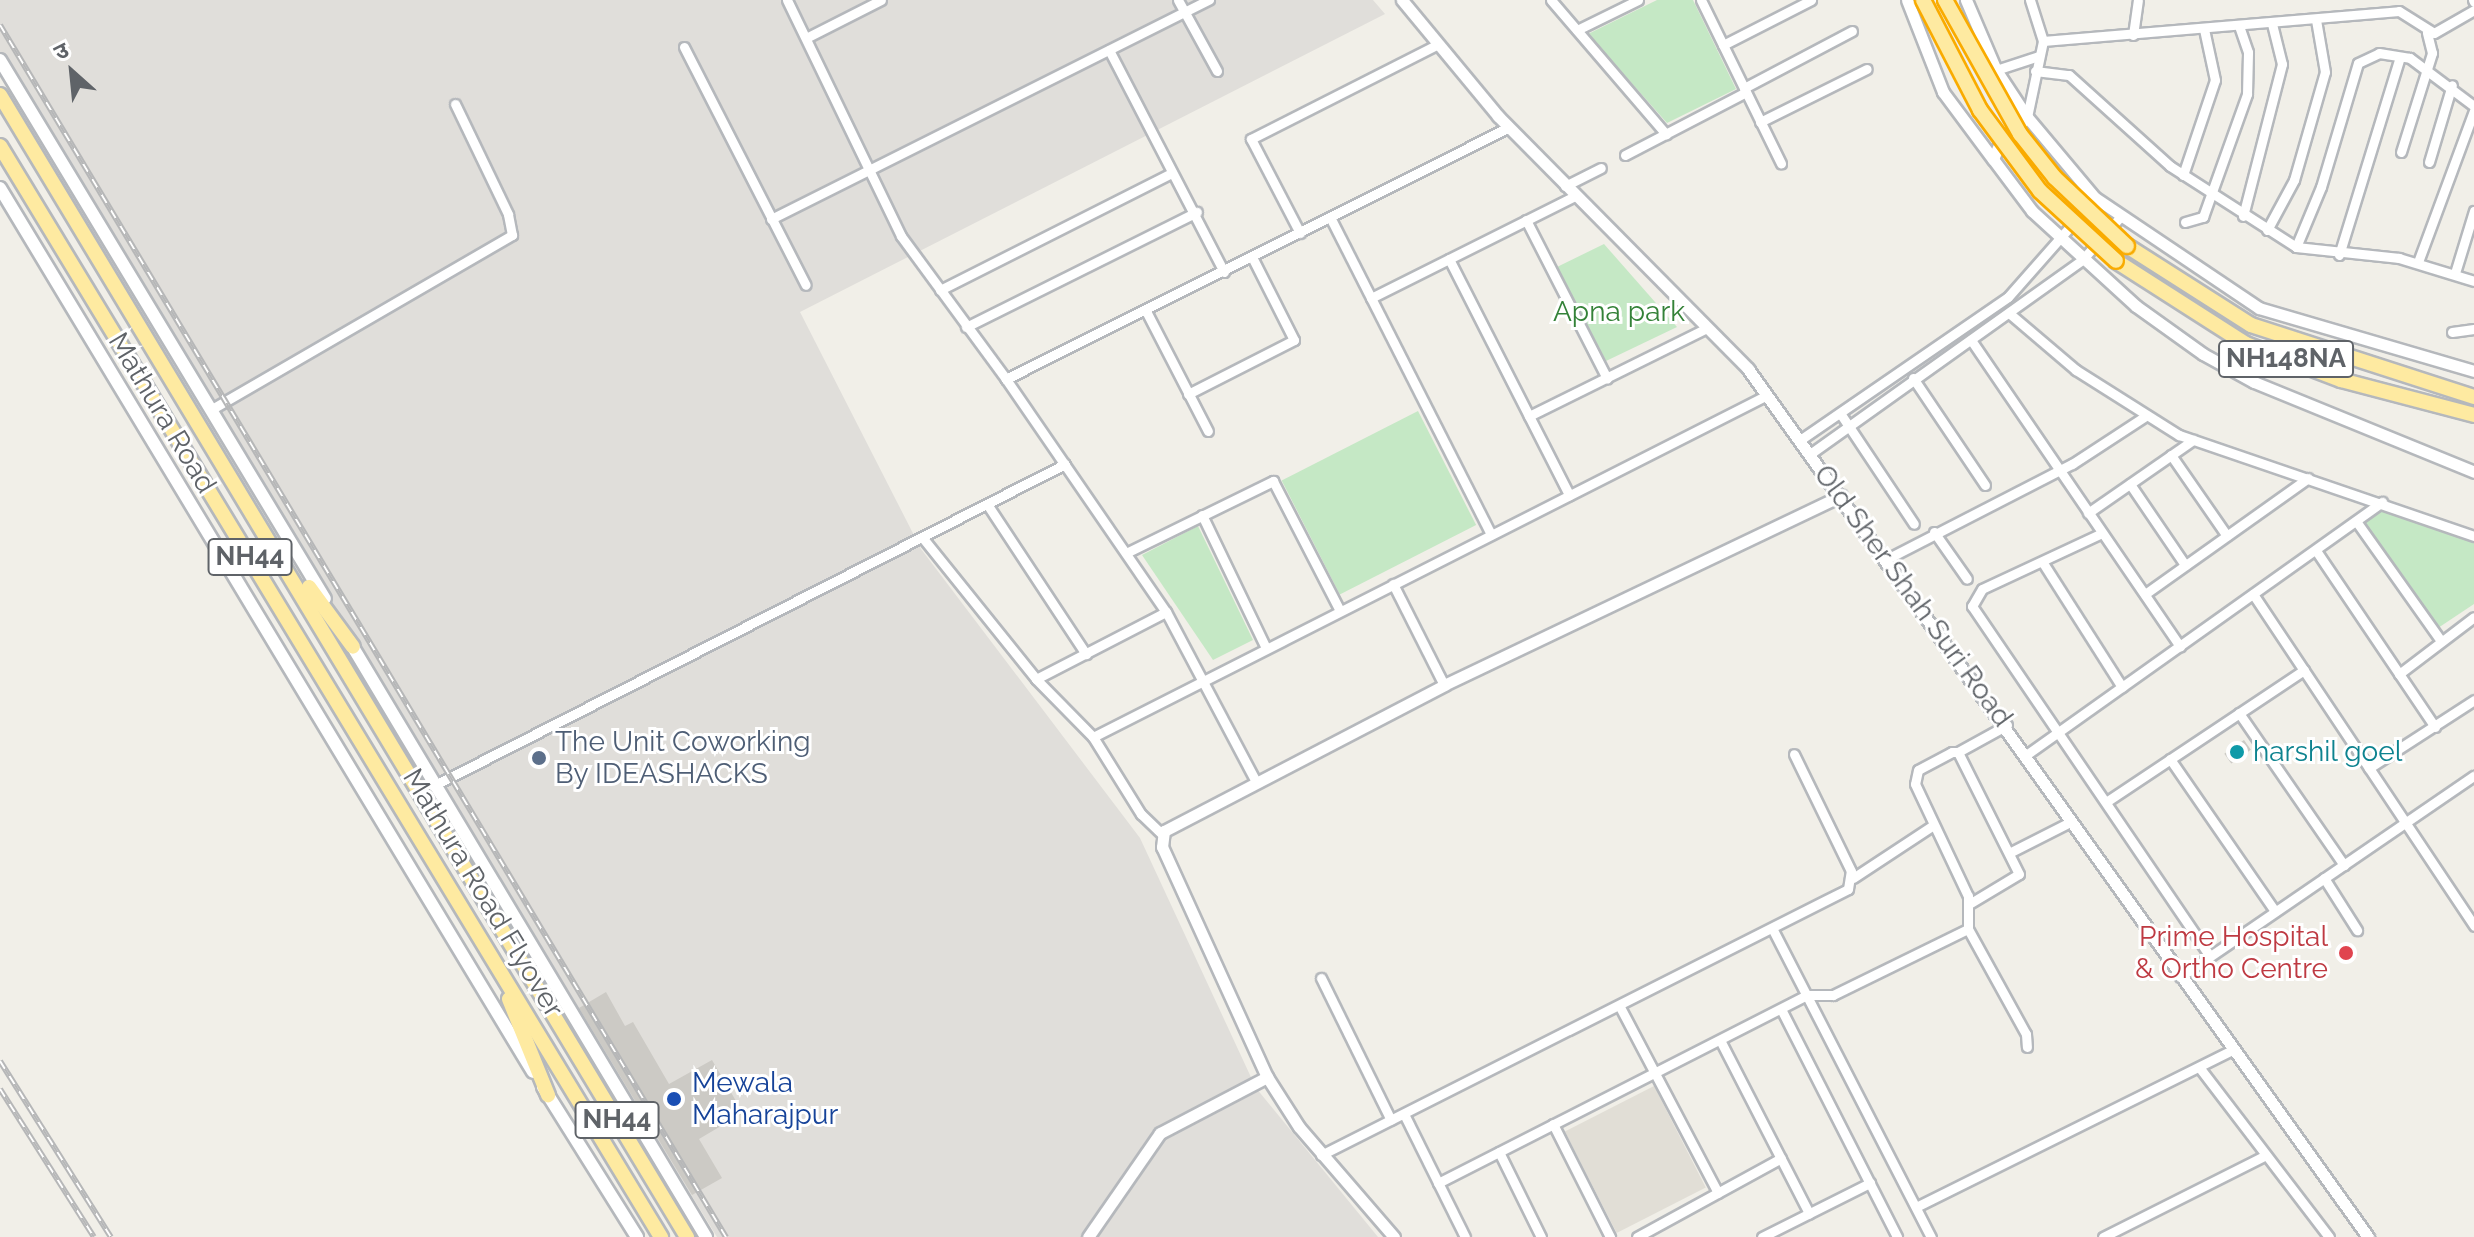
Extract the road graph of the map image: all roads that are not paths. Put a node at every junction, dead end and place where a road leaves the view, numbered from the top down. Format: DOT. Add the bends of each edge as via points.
graph roads {
  1 [pos="787,0"];
  2 [pos="881,0"];
  3 [pos="1178,0"];
  4 [pos="1209,0"];
  5 [pos="1402,0"];
  6 [pos="1551,0"];
  7 [pos="1638,0"];
  8 [pos="1701,0"];
  9 [pos="1811,0"];
  10 [pos="1907,0"];
  11 [pos="1923,0"];
  12 [pos="1945,0"];
  13 [pos="1966,0"];
  14 [pos="2030,0"];
  15 [pos="2138,0"];
  16 [pos="2474,10"];
  17 [pos="1184,13"];
  18 [pos="2316,20"];
  19 [pos="2272,24"];
  20 [pos="2239,26"];
  21 [pos="2204,29"];
  22 [pos="1577,30"];
  23 [pos="1852,31"];
  24 [pos="2427,33"];
  25 [pos="2133,35"];
  26 [pos="806,38"];
  27 [pos="2043,41"];
  28 [pos="1438,44"];
  29 [pos="1723,45"];
  30 [pos="684,47"];
  31 [pos="1109,50"];
  32 [pos="2039,56"];
  33 [pos="2400,57"];
  34 [pos="0,60"];
  35 [pos="2427,67"];
  36 [pos="1867,69"];
  37 [pos="1996,70"];
  38 [pos="1217,71"];
  39 [pos="2035,71"];
  40 [pos="2452,85"];
  41 [pos="1745,90"];
  42 [pos="0,95"];
  43 [pos="455,104"];
  44 [pos="2474,109"];
  45 [pos="2027,117"];
  46 [pos="1760,122"];
  47 [pos="1509,127"];
  48 [pos="1666,134"];
  49 [pos="0,146"];
  50 [pos="2401,152"];
  51 [pos="1625,155"];
  52 [pos="1993,159"];
  53 [pos="2429,162"];
  54 [pos="1781,163"];
  55 [pos="1601,168"];
  56 [pos="870,170"];
  57 [pos="1172,173"];
  58 [pos="2183,175"];
  59 [pos="1565,186"];
  60 [pos="0,188"];
  61 [pos="2213,195"];
  62 [pos="1575,196"];
  63 [pos="2095,198"];
  64 [pos="2474,211"];
  65 [pos="1197,212"];
  66 [pos="2121,216"];
  67 [pos="2243,216"];
  68 [pos="1330,217"];
  69 [pos="771,219"];
  70 [pos="1526,220"];
  71 [pos="2185,222"];
  72 [pos="2267,230"];
  73 [pos="1300,233"];
  74 [pos="2061,240"];
  75 [pos="2296,247"];
  76 [pos="2339,255"];
  77 [pos="1252,257"];
  78 [pos="1449,259"];
  79 [pos="2082,260"];
  80 [pos="2418,262"];
  81 [pos="1224,272"];
  82 [pos="2455,273"];
  83 [pos="2474,281"];
  84 [pos="806,285"];
  85 [pos="940,290"];
  86 [pos="1371,298"];
  87 [pos="1146,311"];
  88 [pos="2009,313"];
  89 [pos="966,327"];
  90 [pos="1707,328"];
  91 [pos="2474,329"];
  92 [pos="2452,332"];
  93 [pos="1971,340"];
  94 [pos="1907,369"];
  95 [pos="2474,371"];
  96 [pos="1607,378"];
  97 [pos="1006,379"];
  98 [pos="1915,380"];
  99 [pos="1188,394"];
  100 [pos="1767,395"];
  101 [pos="2474,397"];
  102 [pos="212,409"];
  103 [pos="1840,413"];
  104 [pos="2474,415"];
  105 [pos="1529,416"];
  106 [pos="2144,417"];
  107 [pos="1849,427"];
  108 [pos="1208,431"];
  109 [pos="1800,440"];
  110 [pos="2193,440"];
  111 [pos="1810,454"];
  112 [pos="2171,455"];
  113 [pos="1065,464"];
  114 [pos="2059,471"];
  115 [pos="2474,472"];
  116 [pos="2308,478"];
  117 [pos="2130,484"];
  118 [pos="1985,485"];
  119 [pos="1569,495"];
  120 [pos="1841,496"];
  121 [pos="2382,502"];
  122 [pos="987,504"];
  123 [pos="2088,513"];
  124 [pos="1202,515"];
  125 [pos="2356,521"];
  126 [pos="1914,524"];
  127 [pos="1934,532"];
  128 [pos="2102,533"];
  129 [pos="1491,534"];
  130 [pos="2227,536"];
  131 [pos="2474,536"];
  132 [pos="922,537"];
  133 [pos="277,551"];
  134 [pos="2317,552"];
  135 [pos="1126,553"];
  136 [pos="1887,559"];
  137 [pos="2043,563"];
  138 [pos="2185,565"];
  139 [pos="1967,579"];
  140 [pos="1393,584"];
  141 [pos="2145,594"];
  142 [pos="2253,594"];
  143 [pos="1340,611"];
  144 [pos="1166,612"];
  145 [pos="2474,617"];
  146 [pos="2441,641"];
  147 [pos="2180,646"];
  148 [pos="353,647"];
  149 [pos="1266,648"];
  150 [pos="1086,654"];
  151 [pos="2304,670"];
  152 [pos="2399,674"];
  153 [pos="1036,679"];
  154 [pos="1202,680"];
  155 [pos="1444,685"];
  156 [pos="2122,687"];
  157 [pos="2474,700"];
  158 [pos="2239,713"];
  159 [pos="2007,725"];
  160 [pos="2435,727"];
  161 [pos="2056,734"];
  162 [pos="1093,737"];
  163 [pos="1958,752"];
  164 [pos="1794,754"];
  165 [pos="2026,755"];
  166 [pos="2170,759"];
  167 [pos="2369,768"];
  168 [pos="2474,776"];
  169 [pos="1254,778"];
  170 [pos="433,786"];
  171 [pos="2106,802"];
  172 [pos="2072,821"];
  173 [pos="2405,822"];
  174 [pos="1932,826"];
  175 [pos="1163,835"];
  176 [pos="2011,852"];
  177 [pos="2344,865"];
  178 [pos="1853,878"];
  179 [pos="2324,878"];
  180 [pos="1969,904"];
  181 [pos="2275,911"];
  182 [pos="2474,926"];
  183 [pos="1772,928"];
  184 [pos="1968,929"];
  185 [pos="2357,930"];
  186 [pos="2210,956"];
  187 [pos="499,968"];
  188 [pos="2180,977"];
  189 [pos="1321,978"];
  190 [pos="1807,995"];
  191 [pos="1620,1007"];
  192 [pos="1781,1009"];
  193 [pos="1720,1040"];
  194 [pos="2027,1047"];
  195 [pos="2232,1050"];
  196 [pos="2199,1067"];
  197 [pos="1654,1073"];
  198 [pos="1267,1077"];
  199 [pos="548,1095"];
  200 [pos="1404,1114"];
  201 [pos="1391,1120"];
  202 [pos="1553,1124"];
  203 [pos="1499,1152"];
  204 [pos="1321,1155"];
  205 [pos="2266,1155"];
  206 [pos="1781,1158"];
  207 [pos="1438,1183"];
  208 [pos="1870,1183"];
  209 [pos="1718,1193"];
  210 [pos="1916,1207"];
  211 [pos="1809,1213"];
  212 [pos="1895,1236"];
  213 [pos="2327,1236"];
  214 [pos="637,1237"];
  215 [pos="661,1237"];
  216 [pos="687,1237"];
  217 [pos="706,1237"];
  218 [pos="1088,1237"];
  219 [pos="1394,1237"];
  220 [pos="1465,1237"];
  221 [pos="1541,1237"];
  222 [pos="1610,1237"];
  223 [pos="1637,1237"];
  224 [pos="1762,1237"];
  225 [pos="1931,1237"];
  226 [pos="2103,1237"];
  227 [pos="2368,1237"];
  1 -- 26 [label="street"];
  2 -- 26 [label="street"];
  3 -- 17 [label="street"];
  4 -- 17 [label="street"];
  5 -- 28 [label="street, Old Sher Shah Suri Road"];
  6 -- 22 [label="street"];
  7 -- 22 [label="street"];
  8 -- 29 [label="street"];
  9 -- 29 [label="street"];
  10 -- 52 [label="street" via="1943,92"];
  11 -- 104 [label="highway, NH148NA, bridge" via="1950,60 2023,168 2116,261 2246,344 2341,380"];
  12 -- 101 [label="highway, NH148NA, bridge" via="2020,134 2055,178 2127,246 2251,325"];
  13 -- 37 [label="street"];
  14 -- 27 [label="street"];
  15 -- 25 [label="street"];
  16 -- 24 [label="street"];
  17 -- 31 [label="street"];
  17 -- 38 [label="street"];
  18 -- 19 [label="street"];
  18 -- 24 [label="street" via="2409,12"];
  18 -- 72 [label="street" via="2325,72 2294,180"];
  19 -- 20 [label="street"];
  19 -- 67 [label="street" via="2282,64"];
  20 -- 21 [label="street"];
  20 -- 61 [label="street" via="2248,52 2247,94"];
  21 -- 25 [label="street"];
  21 -- 58 [label="street" via="2215,80"];
  22 -- 48 [label="street"];
  23 -- 41 [label="street"];
  24 -- 35 [label="street"];
  25 -- 27 [label="street"];
  26 -- 56 [label="street"];
  27 -- 32 [label="street"];
  28 -- 47 [label="street, Old Sher Shah Suri Road"];
  28 -- 73 [label="street" via="1256,133 1253,146"];
  29 -- 41 [label="street"];
  30 -- 69 [label="street"];
  31 -- 56 [label="street"];
  31 -- 57 [label="street"];
  32 -- 37 [label="street"];
  32 -- 39 [label="street"];
  33 -- 35 [label="street"];
  33 -- 75 [label="street" via="2379,53 2358,63 2321,187"];
  33 -- 76 [label="street"];
  34 -- 102 [label="main road"];
  35 -- 40 [label="street"];
  35 -- 50 [label="street"];
  36 -- 46 [label="street"];
  37 -- 45 [label="street"];
  39 -- 45 [label="street"];
  39 -- 58 [label="street" via="2069,75"];
  40 -- 44 [label="street"];
  40 -- 53 [label="street"];
  41 -- 46 [label="street"];
  41 -- 48 [label="street"];
  42 -- 133 [label="highway, Mathura Road / NH44"];
  43 -- 102 [label="street" via="508,214 512,235"];
  44 -- 80 [label="street"];
  45 -- 52 [label="street" via="2000,143"];
  45 -- 63 [label="street"];
  46 -- 54 [label="street"];
  47 -- 59 [label="street, Old Sher Shah Suri Road"];
  47 -- 68 [label="street"];
  48 -- 51 [label="street"];
  49 -- 187 [label="highway, Mathura Road / NH44"];
  52 -- 74 [label="street"];
  55 -- 59 [label="street"];
  56 -- 69 [label="street"];
  56 -- 85 [label="street" via="901,236"];
  57 -- 65 [label="street"];
  57 -- 85 [label="street"];
  58 -- 61 [label="street"];
  59 -- 62 [label="street, Old Sher Shah Suri Road"];
  60 -- 199 [label="main road"];
  61 -- 67 [label="street"];
  61 -- 71 [label="street" via="2203,217"];
  62 -- 70 [label="street"];
  62 -- 90 [label="street, Old Sher Shah Suri Road"];
  63 -- 66 [label="street"];
  63 -- 74 [label="street"];
  64 -- 82 [label="street"];
  65 -- 81 [label="street"];
  65 -- 89 [label="street"];
  66 -- 79 [label="street"];
  66 -- 95 [label="street" via="2259,308"];
  67 -- 72 [label="street"];
  68 -- 73 [label="street"];
  68 -- 86 [label="street"];
  69 -- 84 [label="street"];
  70 -- 78 [label="street"];
  70 -- 96 [label="street"];
  72 -- 75 [label="street"];
  73 -- 77 [label="street"];
  74 -- 79 [label="street"];
  74 -- 94 [label="street" via="2008,297"];
  75 -- 76 [label="street"];
  76 -- 80 [label="street"];
  77 -- 81 [label="street"];
  77 -- 99 [label="street" via="1294,340"];
  78 -- 86 [label="street"];
  78 -- 105 [label="street"];
  79 -- 88 [label="street"];
  79 -- 115 [label="street" via="2203,354 2254,382"];
  80 -- 82 [label="street"];
  81 -- 87 [label="street"];
  82 -- 83 [label="street"];
  85 -- 89 [label="street"];
  86 -- 129 [label="street"];
  87 -- 97 [label="street"];
  87 -- 99 [label="street"];
  88 -- 93 [label="street"];
  88 -- 106 [label="street"];
  89 -- 97 [label="street"];
  90 -- 96 [label="street"];
  90 -- 100 [label="street, Old Sher Shah Suri Road"];
  91 -- 92 [label="street"];
  93 -- 98 [label="street"];
  93 -- 114 [label="street"];
  94 -- 98 [label="street"];
  94 -- 103 [label="street"];
  96 -- 105 [label="street"];
  97 -- 113 [label="street"];
  98 -- 107 [label="street"];
  98 -- 118 [label="street"];
  99 -- 108 [label="street"];
  100 -- 109 [label="street, Old Sher Shah Suri Road"];
  100 -- 119 [label="street"];
  102 -- 148 [label="main road"];
  103 -- 107 [label="street"];
  103 -- 109 [label="street"];
  105 -- 119 [label="street"];
  106 -- 110 [label="street"];
  106 -- 114 [label="street"];
  107 -- 111 [label="street"];
  107 -- 126 [label="street"];
  109 -- 111 [label="street, Old Sher Shah Suri Road"];
  110 -- 112 [label="street"];
  110 -- 116 [label="street"];
  111 -- 120 [label="street, Old Sher Shah Suri Road"];
  112 -- 117 [label="street"];
  112 -- 130 [label="street"];
  113 -- 122 [label="street"];
  113 -- 135 [label="street"];
  114 -- 123 [label="street"];
  114 -- 127 [label="street"];
  116 -- 121 [label="street"];
  116 -- 130 [label="street"];
  117 -- 123 [label="street"];
  117 -- 138 [label="street"];
  119 -- 129 [label="street"];
  120 -- 136 [label="street, Old Sher Shah Suri Road"];
  120 -- 155 [label="street"];
  121 -- 125 [label="street"];
  121 -- 131 [label="street"];
  122 -- 132 [label="street"];
  122 -- 150 [label="street"];
  123 -- 128 [label="street"];
  124 -- 135 [label="street"];
  124 -- 143 [label="street" via="1274,481"];
  124 -- 149 [label="street"];
  125 -- 134 [label="street"];
  125 -- 146 [label="street"];
  127 -- 136 [label="street"];
  127 -- 139 [label="street"];
  128 -- 137 [label="street"];
  128 -- 141 [label="street"];
  129 -- 140 [label="street"];
  130 -- 138 [label="street"];
  132 -- 153 [label="street"];
  132 -- 170 [label="street"];
  133 -- 148 [label="highway"];
  133 -- 216 [label="highway, Mathura Road Flyover / NH44"];
  134 -- 142 [label="street"];
  134 -- 152 [label="street"];
  135 -- 144 [label="street"];
  136 -- 159 [label="street, Old Sher Shah Suri Road"];
  137 -- 156 [label="street"];
  137 -- 161 [label="street" via="1982,589 1972,606"];
  138 -- 141 [label="street"];
  140 -- 143 [label="street"];
  140 -- 155 [label="street"];
  141 -- 147 [label="street"];
  142 -- 147 [label="street"];
  142 -- 151 [label="street"];
  143 -- 149 [label="street"];
  144 -- 150 [label="street"];
  144 -- 154 [label="street"];
  145 -- 146 [label="street"];
  146 -- 152 [label="street"];
  147 -- 156 [label="street"];
  148 -- 170 [label="main road"];
  149 -- 154 [label="street"];
  150 -- 153 [label="street"];
  151 -- 158 [label="street"];
  151 -- 167 [label="street"];
  152 -- 160 [label="street"];
  153 -- 162 [label="street"];
  154 -- 162 [label="street"];
  154 -- 169 [label="street"];
  155 -- 169 [label="street"];
  156 -- 161 [label="street"];
  157 -- 160 [label="street"];
  158 -- 166 [label="street"];
  158 -- 177 [label="street"];
  159 -- 163 [label="street"];
  159 -- 165 [label="street, Old Sher Shah Suri Road"];
  160 -- 167 [label="street"];
  161 -- 165 [label="street"];
  161 -- 171 [label="street"];
  162 -- 175 [label="street" via="1141,814"];
  163 -- 174 [label="street" via="1937,758 1914,776"];
  163 -- 176 [label="street"];
  164 -- 178 [label="street"];
  165 -- 172 [label="street, Old Sher Shah Suri Road"];
  166 -- 171 [label="street"];
  166 -- 181 [label="street"];
  167 -- 173 [label="street"];
  168 -- 173 [label="street"];
  169 -- 175 [label="street" via="1172,823"];
  170 -- 217 [label="main road"];
  171 -- 186 [label="street"];
  172 -- 176 [label="street"];
  172 -- 188 [label="street, Old Sher Shah Suri Road"];
  173 -- 177 [label="street"];
  173 -- 182 [label="street"];
  174 -- 178 [label="street"];
  174 -- 180 [label="street"];
  175 -- 198 [label="street" via="1162,847"];
  176 -- 180 [label="street" via="2019,874"];
  177 -- 179 [label="street"];
  178 -- 183 [label="street" via="1848,889"];
  179 -- 181 [label="street"];
  179 -- 185 [label="street"];
  180 -- 184 [label="street"];
  181 -- 186 [label="street"];
  183 -- 190 [label="street"];
  183 -- 191 [label="street"];
  184 -- 190 [label="street" via="1833,995"];
  184 -- 194 [label="street" via="2026,1034"];
  186 -- 188 [label="street"];
  187 -- 199 [label="highway"];
  187 -- 215 [label="highway, Mathura Road Flyover / NH44"];
  188 -- 195 [label="street, Old Sher Shah Suri Road"];
  189 -- 201 [label="street"];
  190 -- 192 [label="street"];
  190 -- 210 [label="street"];
  191 -- 197 [label="street"];
  191 -- 200 [label="street"];
  192 -- 193 [label="street"];
  192 -- 208 [label="street"];
  193 -- 197 [label="street"];
  193 -- 206 [label="street"];
  195 -- 196 [label="street"];
  195 -- 227 [label="street, Old Sher Shah Suri Road"];
  196 -- 205 [label="street"];
  196 -- 210 [label="street"];
  197 -- 202 [label="street"];
  197 -- 209 [label="street"];
  198 -- 204 [label="street"];
  198 -- 218 [label="street" via="1160,1133"];
  199 -- 214 [label="main road"];
  200 -- 201 [label="street"];
  200 -- 207 [label="street"];
  201 -- 204 [label="street"];
  202 -- 203 [label="street"];
  202 -- 222 [label="street"];
  203 -- 207 [label="street"];
  203 -- 221 [label="street"];
  204 -- 219 [label="street"];
  205 -- 213 [label="street"];
  205 -- 226 [label="street"];
  206 -- 209 [label="street"];
  206 -- 211 [label="street"];
  207 -- 220 [label="street"];
  208 -- 211 [label="street"];
  208 -- 212 [label="street"];
  209 -- 223 [label="street"];
  210 -- 225 [label="street"];
  211 -- 224 [label="street"];
}
